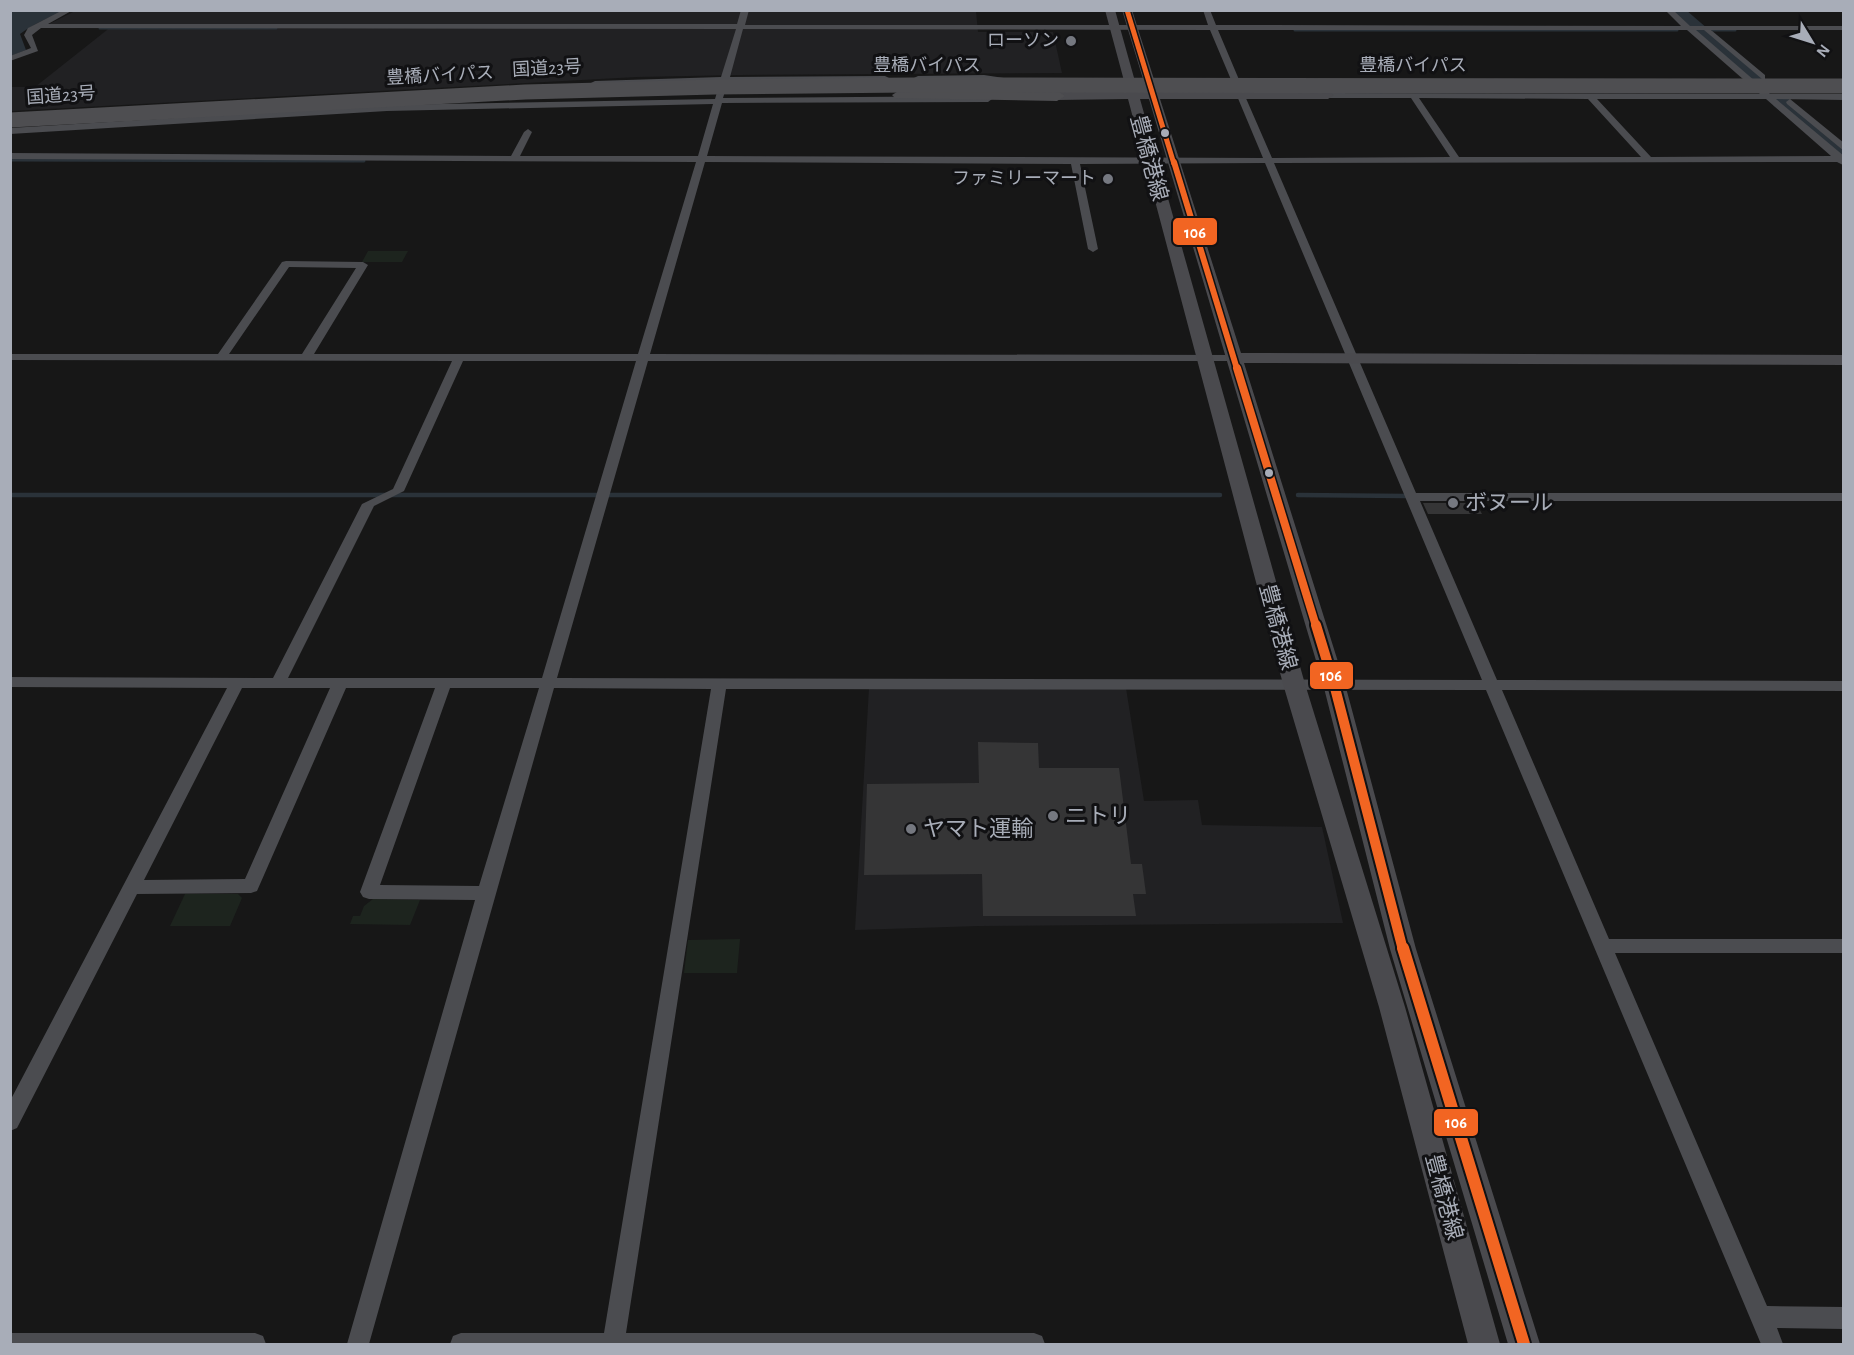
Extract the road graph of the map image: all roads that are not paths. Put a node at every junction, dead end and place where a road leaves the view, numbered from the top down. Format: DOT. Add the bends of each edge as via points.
graph roads {
  1 [pos="70,10"];
  2 [pos="746,10"];
  3 [pos="1128,10"];
  4 [pos="1206,10"];
  5 [pos="1668,10"];
  6 [pos="1682,10"];
  7 [pos="1675,17"];
  8 [pos="1690,17"];
  9 [pos="1121,26"];
  10 [pos="35,28"];
  11 [pos="741,29"];
  12 [pos="1214,30"];
  13 [pos="1690,30"];
  14 [pos="1705,30"];
  15 [pos="1840,30"];
  16 [pos="10,59"];
  17 [pos="1736,70"];
  18 [pos="1750,70"];
  19 [pos="1762,77"];
  20 [pos="726,79"];
  21 [pos="1013,80"];
  22 [pos="1236,82"];
  23 [pos="1321,82"];
  24 [pos="1749,82"];
  25 [pos="1844,84"];
  26 [pos="900,88"];
  27 [pos="1140,89"];
  28 [pos="421,92"];
  29 [pos="525,92"];
  30 [pos="1328,95"];
  31 [pos="1844,95"];
  32 [pos="1057,96"];
  33 [pos="1241,96"];
  34 [pos="1414,96"];
  35 [pos="1591,97"];
  36 [pos="1766,97"];
  37 [pos="562,98"];
  38 [pos="718,101"];
  39 [pos="1790,102"];
  40 [pos="417,107"];
  41 [pos="116,110"];
  42 [pos="1782,110"];
  43 [pos="1800,110"];
  44 [pos="10,118"];
  45 [pos="108,124"];
  46 [pos="10,126"];
  47 [pos="10,131"];
  48 [pos="528,132"];
  49 [pos="1844,148"];
  50 [pos="10,156"];
  51 [pos="515,157"];
  52 [pos="701,160"];
  53 [pos="1150,160"];
  54 [pos="1175,160"];
  55 [pos="1461,160"];
  56 [pos="1076,161"];
  57 [pos="1270,161"];
  58 [pos="1652,161"];
  59 [pos="1842,161"];
  60 [pos="1093,249"];
  61 [pos="10,357"];
  62 [pos="220,357"];
  63 [pos="306,357"];
  64 [pos="459,358"];
  65 [pos="643,358"];
  66 [pos="1236,358"];
  67 [pos="1353,359"];
  68 [pos="1204,360"];
  69 [pos="1844,360"];
  70 [pos="1411,497"];
  71 [pos="1844,497"];
  72 [pos="238,681"];
  73 [pos="279,681"];
  74 [pos="341,681"];
  75 [pos="445,681"];
  76 [pos="10,682"];
  77 [pos="549,683"];
  78 [pos="719,683"];
  79 [pos="1294,684"];
  80 [pos="1334,684"];
  81 [pos="1491,684"];
  82 [pos="1844,686"];
  83 [pos="131,887"];
  84 [pos="486,893"];
  85 [pos="1601,946"];
  86 [pos="1844,946"];
  87 [pos="10,1122"];
  88 [pos="1760,1317"];
  89 [pos="1844,1318"];
  90 [pos="10,1344"];
  91 [pos="142,1344"];
  92 [pos="255,1344"];
  93 [pos="358,1344"];
  94 [pos="461,1344"];
  95 [pos="613,1344"];
  96 [pos="1034,1344"];
  97 [pos="1484,1344"];
  98 [pos="1524,1344"];
  99 [pos="1772,1344"];
  1 -- 10 [label="street"];
  2 -- 11 [label="street"];
  3 -- 9 [label="main road, 豊橋港線"];
  4 -- 12 [label="street"];
  5 -- 7 [label="street"];
  6 -- 8 [label="street"];
  7 -- 8 [label="street"];
  7 -- 13 [label="street"];
  8 -- 14 [label="street"];
  9 -- 11 [label="street"];
  9 -- 12 [label="street"];
  9 -- 27 [label="main road, 豊橋港線"];
  10 -- 11 [label="street"];
  10 -- 16 [label="street" via="27,35 35,48"];
  11 -- 20 [label="street"];
  12 -- 13 [label="street"];
  12 -- 22 [label="street"];
  13 -- 14 [label="street"];
  13 -- 17 [label="street"];
  14 -- 15 [label="street"];
  14 -- 18 [label="street"];
  17 -- 18 [label="street"];
  17 -- 24 [label="street"];
  18 -- 19 [label="street"];
  20 -- 21 [label="street, 国道23号"];
  20 -- 28 [label="street, 国道23号"];
  20 -- 38 [label="street"];
  21 -- 26 [label="highway"];
  21 -- 27 [label="main road"];
  22 -- 23 [label="street"];
  22 -- 27 [label="street"];
  23 -- 24 [label="street"];
  23 -- 30 [label="street"];
  24 -- 25 [label="street"];
  24 -- 36 [label="street"];
  25 -- 29 [label="highway, 豊橋バイパス, bridge" via="910,85"];
  26 -- 29 [label="highway, bridge" via="676,83"];
  26 -- 32 [label="highway"];
  26 -- 37 [label="highway"];
  27 -- 32 [label="main road"];
  27 -- 33 [label="main road"];
  27 -- 53 [label="main road, 豊橋港線"];
  27 -- 54 [label="main road, 豊橋港線"];
  28 -- 40 [label="street"];
  28 -- 41 [label="street, 国道23号"];
  29 -- 44 [label="highway, 豊橋バイパス, bridge"];
  30 -- 33 [label="main road"];
  30 -- 34 [label="street"];
  31 -- 36 [label="street"];
  31 -- 37 [label="highway, 豊橋バイパス" via="864,91"];
  32 -- 38 [label="street"];
  33 -- 57 [label="street"];
  34 -- 35 [label="street"];
  34 -- 55 [label="street"];
  35 -- 36 [label="street"];
  35 -- 58 [label="street"];
  36 -- 42 [label="street"];
  37 -- 46 [label="highway, 豊橋バイパス, bridge"];
  38 -- 40 [label="street"];
  38 -- 52 [label="street"];
  39 -- 43 [label="street"];
  40 -- 45 [label="street"];
  41 -- 44 [label="street, 国道23号"];
  41 -- 45 [label="street"];
  42 -- 43 [label="street"];
  42 -- 59 [label="street"];
  43 -- 49 [label="street"];
  45 -- 47 [label="street"];
  48 -- 51 [label="street"];
  50 -- 51 [label="street"];
  51 -- 52 [label="street"];
  52 -- 56 [label="street"];
  52 -- 65 [label="street"];
  53 -- 54 [label="street"];
  53 -- 56 [label="street"];
  53 -- 68 [label="main road, 豊橋港線"];
  54 -- 57 [label="street"];
  54 -- 66 [label="main road, 豊橋港線"];
  55 -- 57 [label="street"];
  55 -- 58 [label="street"];
  56 -- 60 [label="street"];
  57 -- 67 [label="street"];
  58 -- 59 [label="street"];
  61 -- 62 [label="street"];
  62 -- 63 [label="street"];
  62 -- 63 [label="street" via="286,264 363,265"];
  63 -- 64 [label="street"];
  64 -- 65 [label="street"];
  64 -- 73 [label="street" via="398,491 369,504"];
  65 -- 68 [label="street"];
  65 -- 77 [label="street"];
  66 -- 67 [label="main road"];
  66 -- 68 [label="street"];
  66 -- 80 [label="main road, 豊橋港線"];
  67 -- 69 [label="main road"];
  67 -- 70 [label="street"];
  68 -- 79 [label="main road, 豊橋港線"];
  70 -- 71 [label="street"];
  70 -- 81 [label="street"];
  72 -- 73 [label="street"];
  72 -- 76 [label="street"];
  72 -- 83 [label="street"];
  73 -- 74 [label="street"];
  74 -- 75 [label="street"];
  74 -- 83 [label="street" via="250,886"];
  75 -- 77 [label="street"];
  75 -- 84 [label="street" via="369,892"];
  77 -- 78 [label="street"];
  77 -- 84 [label="street"];
  78 -- 79 [label="street"];
  78 -- 95 [label="street"];
  79 -- 80 [label="street"];
  79 -- 97 [label="main road, 豊橋港線" via="1392,1007"];
  80 -- 81 [label="street"];
  80 -- 98 [label="main road, 豊橋港線" via="1403,950"];
  81 -- 82 [label="street"];
  81 -- 85 [label="street"];
  83 -- 87 [label="street"];
  84 -- 93 [label="street"];
  85 -- 86 [label="street"];
  85 -- 88 [label="street"];
  88 -- 89 [label="street"];
  88 -- 99 [label="street"];
  90 -- 91 [label="street"];
  91 -- 92 [label="street"];
  94 -- 95 [label="street"];
  95 -- 96 [label="street"];
}
